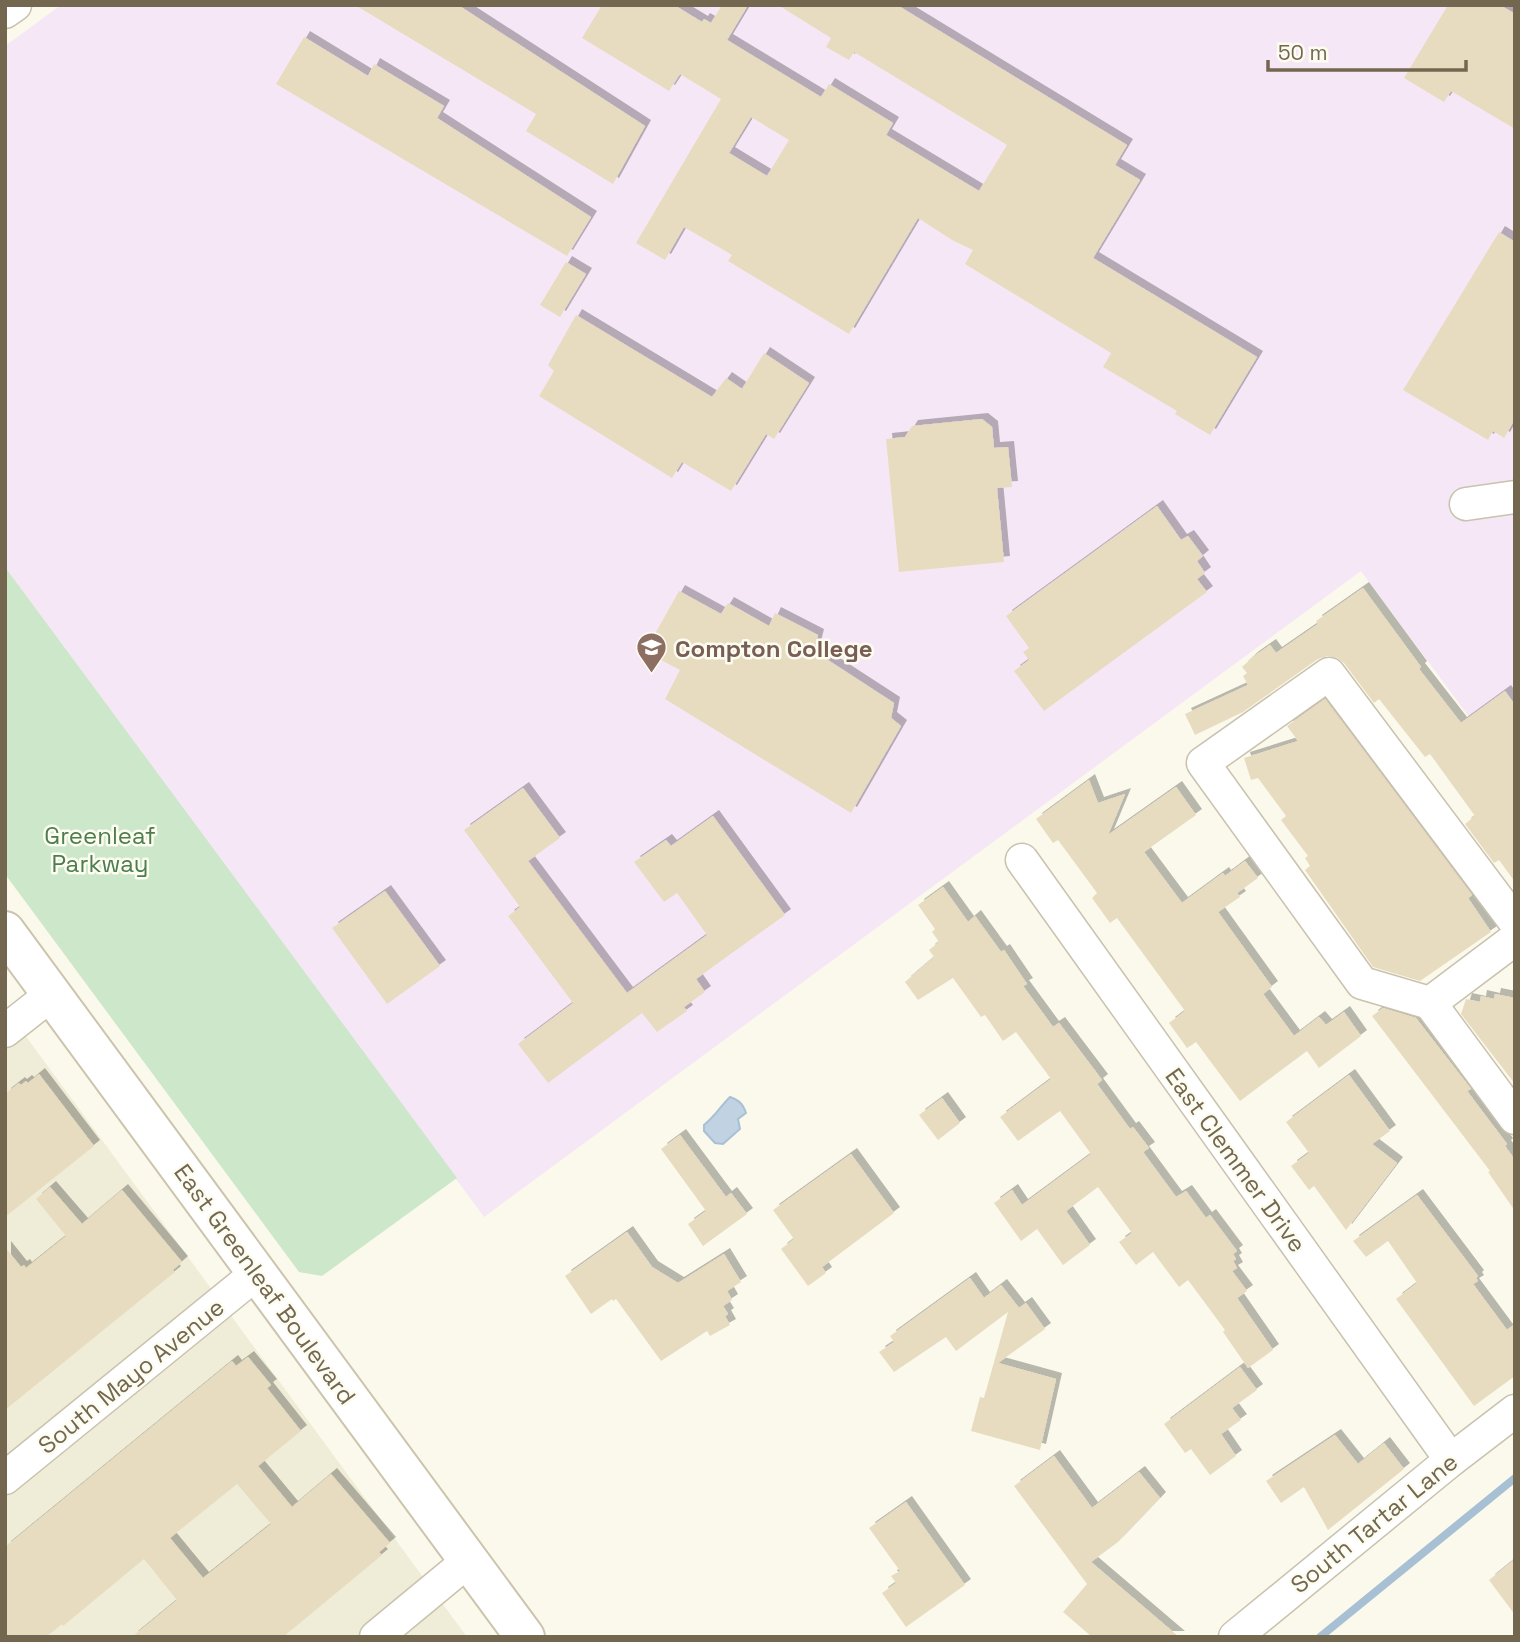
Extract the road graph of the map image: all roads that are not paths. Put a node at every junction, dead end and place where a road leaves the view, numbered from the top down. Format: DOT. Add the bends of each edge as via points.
graph roads {
  1 [pos="15,5"];
  2 [pos="5,12"];
  3 [pos="1515,497"];
  4 [pos="1466,504"];
  5 [pos="1021,860"];
  6 [pos="1515,922"];
  7 [pos="5,931"];
  8 [pos="1515,939"];
  9 [pos="52,994"];
  10 [pos="1430,1003"];
  11 [pos="5,1031"];
  12 [pos="1515,1118"];
  13 [pos="257,1273"];
  14 [pos="1515,1410"];
  15 [pos="1451,1460"];
  16 [pos="5,1478"];
  17 [pos="468,1561"];
  18 [pos="376,1637"];
  19 [pos="525,1637"];
  20 [pos="1235,1637"];
  1 -- 2 [label="street"];
  3 -- 4 [label="street"];
  5 -- 15 [label="street, East Clemmer Drive"];
  6 -- 10 [label="street" via="1329,674 1203,763 1362,983"];
  7 -- 9 [label="street, East Greenleaf Boulevard"];
  8 -- 10 [label="street"];
  9 -- 11 [label="street"];
  9 -- 13 [label="street, East Greenleaf Boulevard"];
  10 -- 12 [label="street"];
  13 -- 16 [label="street, South Mayo Avenue"];
  13 -- 17 [label="street, East Greenleaf Boulevard"];
  14 -- 15 [label="street, South Tartar Lane"];
  15 -- 20 [label="street, South Tartar Lane"];
  17 -- 18 [label="street"];
  17 -- 19 [label="street, East Greenleaf Boulevard"];
}
